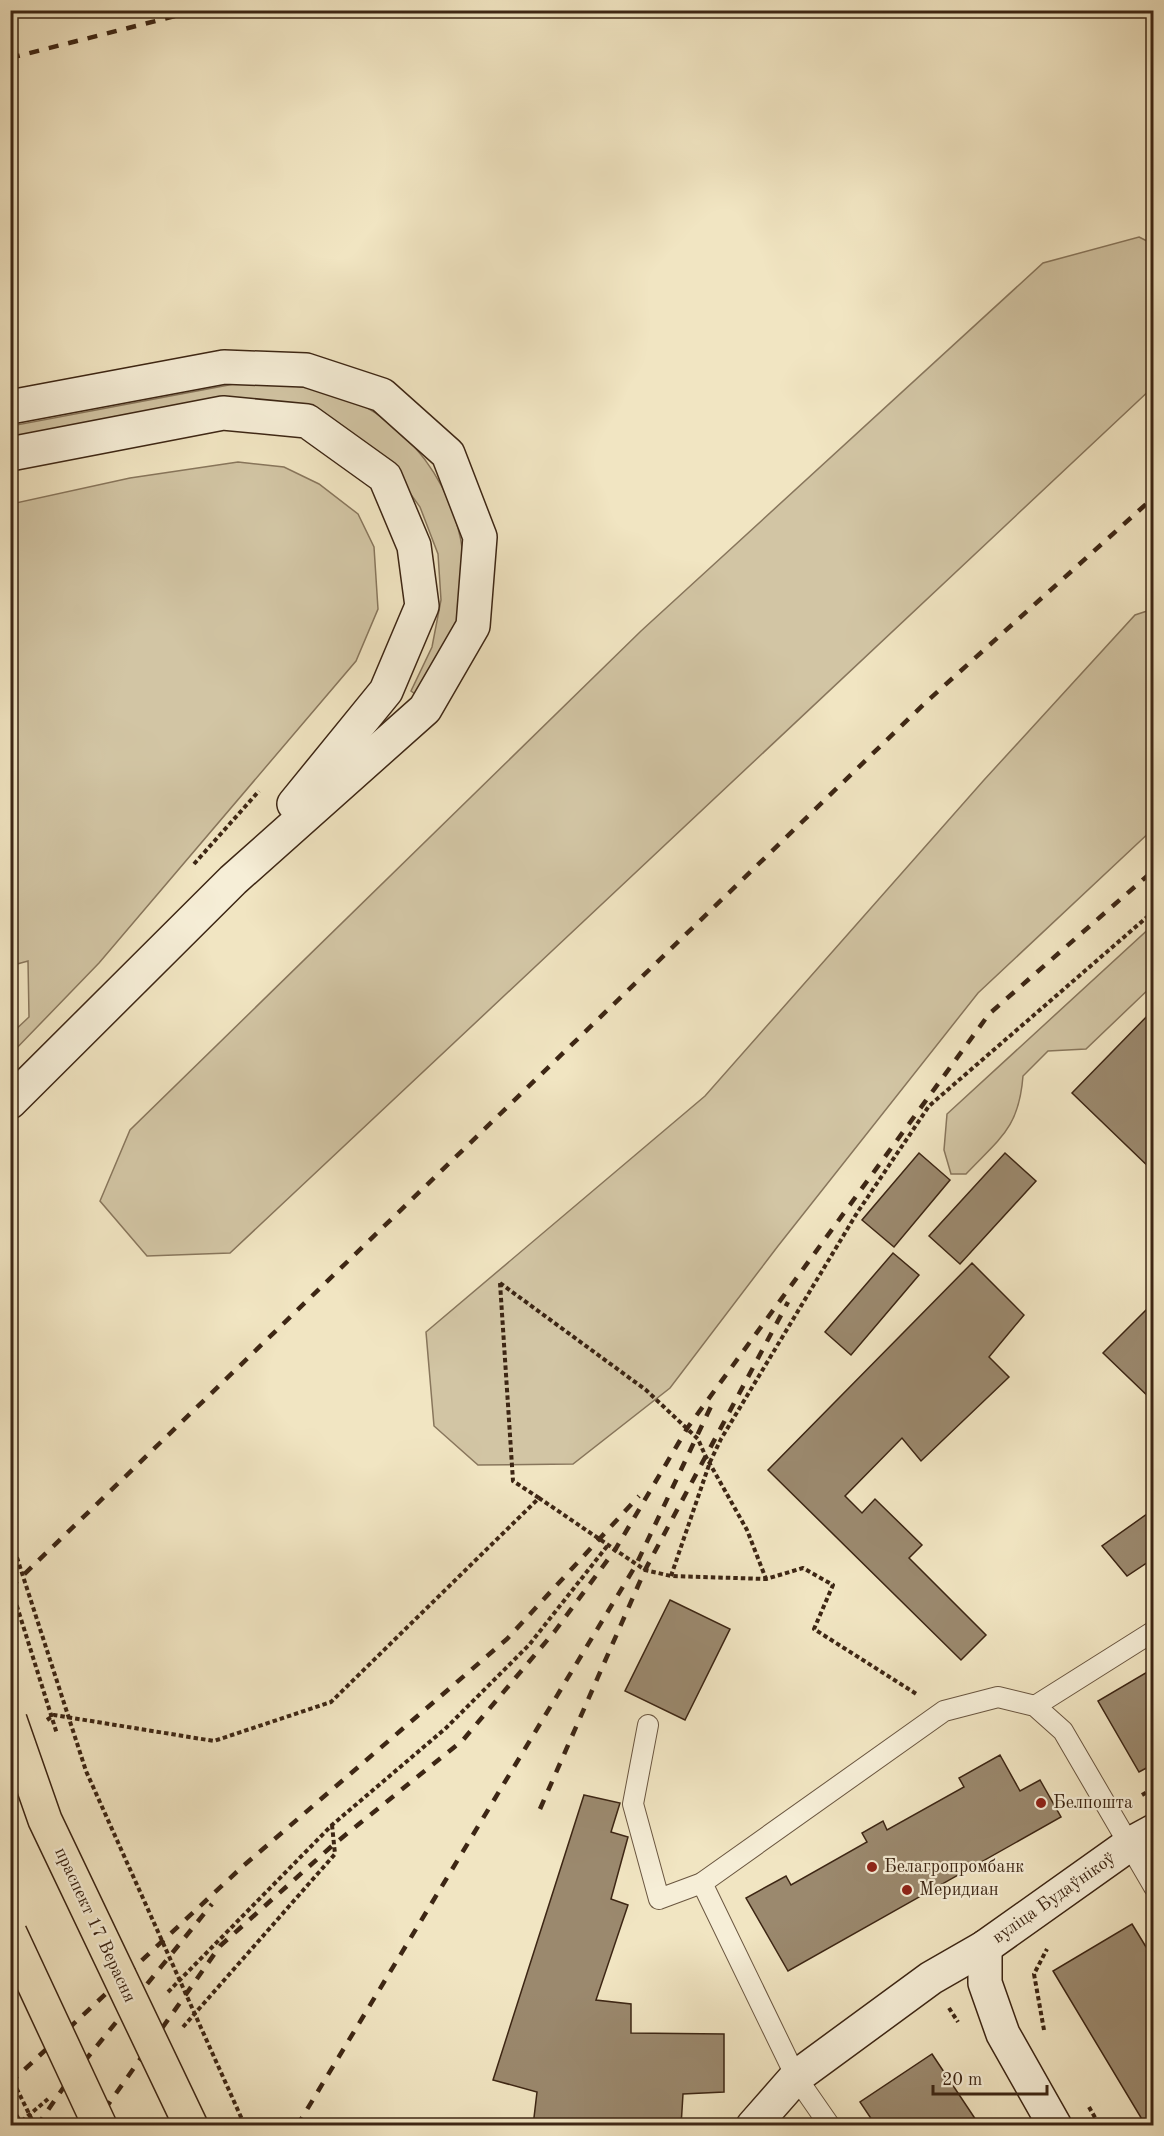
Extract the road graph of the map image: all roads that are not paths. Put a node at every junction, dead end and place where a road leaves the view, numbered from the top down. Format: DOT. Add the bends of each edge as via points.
graph roads {
  1 [pos="10,407"];
  2 [pos="10,454"];
  3 [pos="233,880"];
  4 [pos="10,1102"];
  5 [pos="1154,1631"];
  6 [pos="1035,1706"];
  7 [pos="10,1720"];
  8 [pos="648,1725"];
  9 [pos="1142,1838"];
  10 [pos="702,1883"];
  11 [pos="1154,1887"];
  12 [pos="10,1933"];
  13 [pos="985,1947"];
  14 [pos="796,2077"];
  15 [pos="100,2126"];
  16 [pos="191,2126"];
  17 [pos="753,2126"];
  18 [pos="830,2126"];
  19 [pos="1055,2126"];
  1 -- 3 [label="main road" via="224,367 306,370 382,395 448,454 480,537 473,626 425,709"];
  2 -- 3 [label="main road" via="223,413 307,421 385,477 414,546 422,606 386,691"];
  3 -- 4 [label="main road"];
  5 -- 6 [label="lane"];
  6 -- 9 [label="lane" via="1063,1731"];
  6 -- 10 [label="lane" via="998,1697 944,1711"];
  7 -- 16 [label="main road, праспект 17 Верасня, bridge" via="45,1820"];
  8 -- 10 [label="lane" via="633,1804 659,1899"];
  9 -- 11 [label="lane"];
  9 -- 13 [label="main road, вуліца Будаўнікоў"];
  10 -- 14 [label="lane"];
  12 -- 15 [label="main road, bridge"];
  13 -- 14 [label="main road, вуліца Будаўнікоў" via="932,1978"];
  13 -- 19 [label="main road" via="985,1983 1003,2034"];
  14 -- 17 [label="main road, вуліца Будаўнікоў"];
  14 -- 18 [label="lane"];
}
